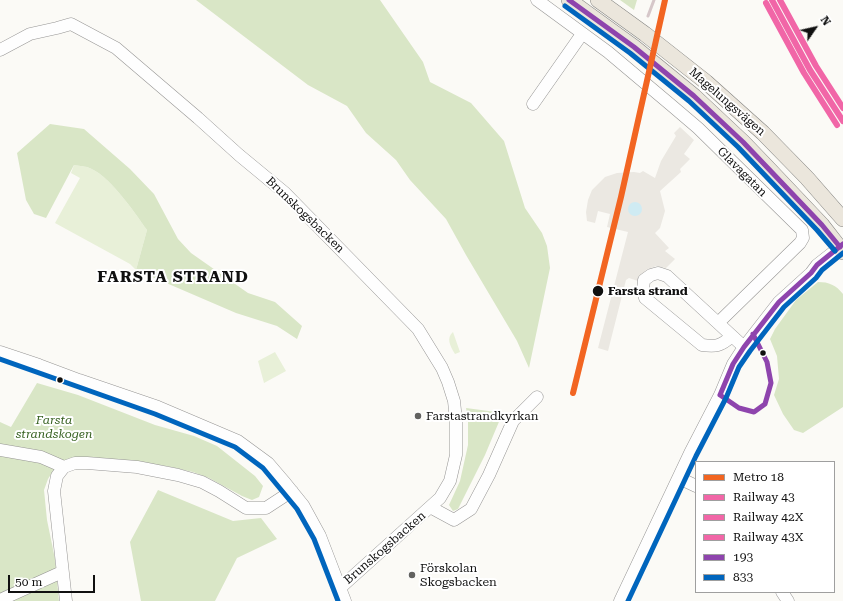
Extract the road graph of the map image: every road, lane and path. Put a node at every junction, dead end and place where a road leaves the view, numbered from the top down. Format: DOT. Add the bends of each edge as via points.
graph roads {
  1 [pos="537,0"];
  2 [pos="569,0"];
  3 [pos="598,0"];
  4 [pos="582,34"];
  5 [pos="0,50"];
  6 [pos="533,104"];
  7 [pos="843,219"];
  8 [pos="842,247"];
  9 [pos="718,322"];
  10 [pos="732,336"];
  11 [pos="744,347"];
  12 [pos="0,352"];
  13 [pos="537,397"];
  14 [pos="0,450"];
  15 [pos="64,467"];
  16 [pos="679,478"];
  17 [pos="695,486"];
  18 [pos="292,491"];
  19 [pos="430,508"];
  20 [pos="62,572"];
  21 [pos="340,588"];
  22 [pos="0,600"];
  23 [pos="66,601"];
  24 [pos="344,601"];
  25 [pos="620,601"];
  1 -- 4 [label="street, Glavagatan"];
  2 -- 8 [label="main road, Magelungsvägen" via="634,47 694,96 743,142"];
  3 -- 7 [label="main road, Magelungsvägen" via="706,82 758,128"];
  4 -- 6 [label="street"];
  4 -- 9 [label="street, Glavagatan" via="608,52 693,124 802,230 803,238 800,243"];
  5 -- 19 [label="street, Brunskogsbacken" via="30,34 71,24 116,48 285,193 418,329 442,368 452,392 456,420 456,455 450,481 440,498"];
  8 -- 11 [label="street" via="817,265 778,302"];
  9 -- 10 [label="street"];
  9 -- 10 [label="street" via="667,276 651,275 644,280 645,298 702,345 724,343"];
  10 -- 11 [label="street"];
  11 -- 16 [label="street" via="733,364"];
  12 -- 18 [label="street" via="158,407 238,441 268,463"];
  13 -- 19 [label="street, Brunskogsbacken" via="513,421 471,509 454,520"];
  14 -- 15 [label="street" via="41,456"];
  15 -- 18 [label="street" via="87,463 137,467 178,475 202,482 246,508 266,508"];
  15 -- 20 [label="street" via="57,476 54,491"];
  16 -- 17 [label="street"];
  16 -- 25 [label="street"];
  18 -- 21 [label="street" via="304,505 320,536"];
  19 -- 21 [label="street, Brunskogsbacken"];
  20 -- 22 [label="street"];
  20 -- 23 [label="street"];
  21 -- 24 [label="street"];
}
